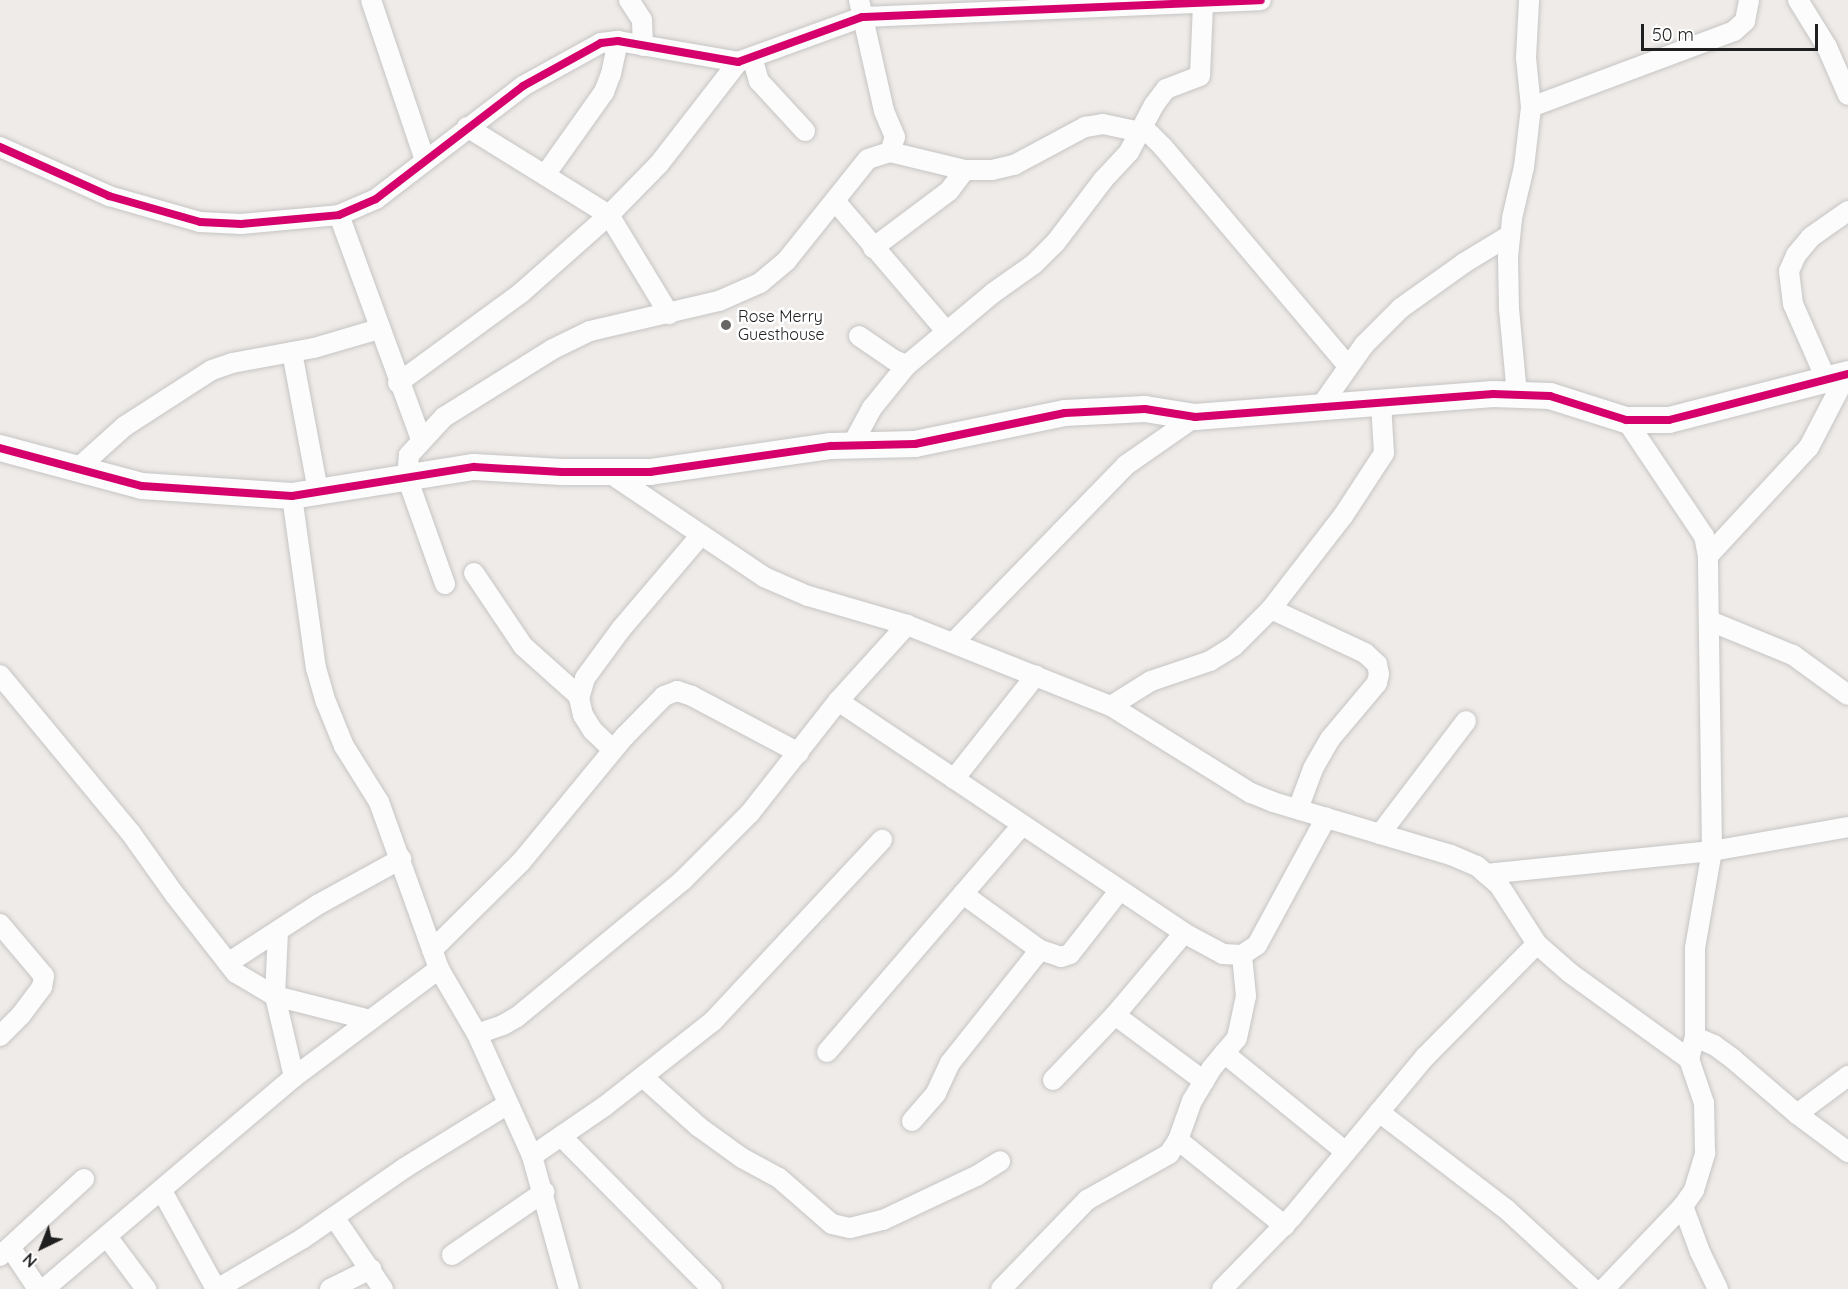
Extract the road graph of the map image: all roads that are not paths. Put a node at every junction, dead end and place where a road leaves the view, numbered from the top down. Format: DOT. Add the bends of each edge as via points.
graph roads {
  1 [pos="372,0"];
  2 [pos="629,0"];
  3 [pos="1261,0"];
  4 [pos="1529,0"];
  5 [pos="1749,0"];
  6 [pos="1798,0"];
  7 [pos="1203,4"];
  8 [pos="860,8"];
  9 [pos="618,41"];
  10 [pos="643,46"];
  11 [pos="745,60"];
  12 [pos="1848,95"];
  13 [pos="1531,107"];
  14 [pos="467,127"];
  15 [pos="1141,130"];
  16 [pos="805,131"];
  17 [pos="0,147"];
  18 [pos="890,152"];
  19 [pos="425,160"];
  20 [pos="965,170"];
  21 [pos="545,175"];
  22 [pos="835,201"];
  23 [pos="1848,211"];
  24 [pos="339,215"];
  25 [pos="609,215"];
  26 [pos="1510,236"];
  27 [pos="873,248"];
  28 [pos="669,314"];
  29 [pos="379,329"];
  30 [pos="946,331"];
  31 [pos="859,336"];
  32 [pos="292,352"];
  33 [pos="907,365"];
  34 [pos="1348,366"];
  35 [pos="1842,375"];
  36 [pos="398,383"];
  37 [pos="1517,395"];
  38 [pos="1381,402"];
  39 [pos="1321,406"];
  40 [pos="1195,417"];
  41 [pos="1626,420"];
  42 [pos="421,439"];
  43 [pos="852,445"];
  44 [pos="0,448"];
  45 [pos="77,469"];
  46 [pos="608,472"];
  47 [pos="407,477"];
  48 [pos="318,491"];
  49 [pos="292,496"];
  50 [pos="701,535"];
  51 [pos="1708,556"];
  52 [pos="474,573"];
  53 [pos="445,584"];
  54 [pos="1271,609"];
  55 [pos="1710,621"];
  56 [pos="907,625"];
  57 [pos="953,644"];
  58 [pos="0,675"];
  59 [pos="1036,675"];
  60 [pos="1848,695"];
  61 [pos="579,696"];
  62 [pos="838,701"];
  63 [pos="1111,706"];
  64 [pos="1466,721"];
  65 [pos="613,750"];
  66 [pos="798,753"];
  67 [pos="954,779"];
  68 [pos="1298,810"];
  69 [pos="1326,818"];
  70 [pos="1022,825"];
  71 [pos="1848,827"];
  72 [pos="1380,834"];
  73 [pos="882,840"];
  74 [pos="1712,851"];
  75 [pos="400,859"];
  76 [pos="1486,874"];
  77 [pos="1120,890"];
  78 [pos="963,894"];
  79 [pos="0,924"];
  80 [pos="278,931"];
  81 [pos="1184,933"];
  82 [pos="1538,944"];
  83 [pos="432,950"];
  84 [pos="1040,950"];
  85 [pos="1242,955"];
  86 [pos="228,963"];
  87 [pos="439,969"];
  88 [pos="275,996"];
  89 [pos="1115,1015"];
  90 [pos="370,1020"];
  91 [pos="477,1034"];
  92 [pos="0,1036"];
  93 [pos="1695,1037"];
  94 [pos="827,1052"];
  95 [pos="1224,1053"];
  96 [pos="1689,1059"];
  97 [pos="1848,1076"];
  98 [pos="294,1077"];
  99 [pos="643,1077"];
  100 [pos="1053,1080"];
  101 [pos="1204,1081"];
  102 [pos="508,1104"];
  103 [pos="1379,1112"];
  104 [pos="1797,1114"];
  105 [pos="912,1121"];
  106 [pos="561,1136"];
  107 [pos="1178,1140"];
  108 [pos="1346,1152"];
  109 [pos="1848,1152"];
  110 [pos="532,1156"];
  111 [pos="1000,1161"];
  112 [pos="84,1179"];
  113 [pos="162,1191"];
  114 [pos="544,1192"];
  115 [pos="1683,1206"];
  116 [pos="334,1217"];
  117 [pos="1285,1226"];
  118 [pos="108,1238"];
  119 [pos="3,1252"];
  120 [pos="452,1255"];
  121 [pos="371,1269"];
  122 [pos="140,1287"];
  123 [pos="39,1289"];
  124 [pos="44,1289"];
  125 [pos="217,1289"];
  126 [pos="330,1289"];
  127 [pos="383,1289"];
  128 [pos="569,1289"];
  129 [pos="712,1289"];
  130 [pos="1001,1289"];
  131 [pos="1222,1289"];
  132 [pos="1593,1289"];
  133 [pos="1604,1289"];
  134 [pos="1718,1289"];
  1 -- 19 [label="street"];
  2 -- 10 [label="street" via="642,20"];
  3 -- 7 [label="street"];
  4 -- 13 [label="street" via="1526,58"];
  5 -- 13 [label="street" via="1745,21 1734,31"];
  6 -- 12 [label="street" via="1827,47"];
  7 -- 8 [label="street"];
  7 -- 15 [label="street" via="1200,76 1166,88"];
  8 -- 11 [label="street"];
  8 -- 18 [label="street" via="884,111 895,136"];
  9 -- 10 [label="street"];
  9 -- 14 [label="street" via="601,44 569,59 523,86"];
  9 -- 21 [label="street" via="604,92"];
  10 -- 11 [label="street"];
  11 -- 16 [label="street"];
  11 -- 25 [label="street" via="659,164"];
  13 -- 26 [label="street" via="1521,190"];
  14 -- 19 [label="street"];
  14 -- 21 [label="street"];
  15 -- 20 [label="street" via="1103,124 1085,127 1014,165"];
  15 -- 30 [label="street" via="1129,152 1056,242 1034,264"];
  15 -- 34 [label="street" via="1163,147"];
  17 -- 24 [label="street" via="109,196 200,222 241,224"];
  18 -- 20 [label="street"];
  18 -- 22 [label="street" via="868,159"];
  19 -- 24 [label="street" via="376,199"];
  20 -- 27 [label="street" via="948,191"];
  21 -- 25 [label="street"];
  22 -- 27 [label="street"];
  22 -- 28 [label="street" via="787,260 760,283 719,302"];
  23 -- 35 [label="street" via="1811,237 1796,255 1790,271 1793,304"];
  24 -- 29 [label="street"];
  25 -- 28 [label="street"];
  25 -- 36 [label="street" via="521,293"];
  26 -- 34 [label="street" via="1401,308"];
  26 -- 37 [label="street" via="1509,309"];
  27 -- 30 [label="street"];
  28 -- 42 [label="street" via="590,331 562,345 460,406"];
  29 -- 32 [label="street"];
  29 -- 36 [label="street"];
  30 -- 33 [label="street"];
  31 -- 33 [label="street"];
  32 -- 45 [label="street" via="212,370 125,426"];
  32 -- 48 [label="street"];
  33 -- 43 [label="street" via="872,408"];
  34 -- 39 [label="street"];
  35 -- 41 [label="street" via="1669,420"];
  35 -- 51 [label="street" via="1809,447"];
  36 -- 42 [label="street"];
  37 -- 38 [label="street"];
  37 -- 41 [label="street" via="1550,396"];
  38 -- 39 [label="street"];
  38 -- 54 [label="street" via="1384,453 1343,516"];
  39 -- 40 [label="street"];
  40 -- 43 [label="street" via="1145,409 1065,413 915,444"];
  40 -- 57 [label="street" via="1126,465"];
  41 -- 51 [label="street" via="1704,536"];
  42 -- 47 [label="street" via="410,455"];
  43 -- 46 [label="street" via="650,472"];
  44 -- 45 [label="street"];
  45 -- 49 [label="street" via="142,486"];
  46 -- 47 [label="street" via="474,467"];
  46 -- 50 [label="street"];
  47 -- 48 [label="street"];
  47 -- 53 [label="street"];
  48 -- 49 [label="street"];
  49 -- 75 [label="street" via="316,668 344,746 379,802"];
  50 -- 56 [label="street" via="764,578 808,596"];
  50 -- 61 [label="street" via="621,629 585,678"];
  51 -- 55 [label="street"];
  52 -- 61 [label="street" via="523,646"];
  54 -- 63 [label="street" via="1234,645 1210,661 1151,681"];
  54 -- 68 [label="street" via="1365,653 1377,664 1379,674 1377,683 1330,739 1313,769"];
  55 -- 60 [label="street" via="1793,655"];
  55 -- 74 [label="street"];
  56 -- 57 [label="street"];
  56 -- 62 [label="street"];
  57 -- 59 [label="street"];
  58 -- 86 [label="street" via="130,832"];
  59 -- 63 [label="street"];
  59 -- 67 [label="street"];
  61 -- 65 [label="street" via="583,715 593,731"];
  62 -- 66 [label="street"];
  62 -- 67 [label="street"];
  63 -- 68 [label="street" via="1251,793"];
  64 -- 72 [label="street"];
  65 -- 66 [label="street" via="664,696 677,691"];
  65 -- 83 [label="street" via="521,862"];
  66 -- 91 [label="street" via="750,813 683,880 517,1017"];
  67 -- 70 [label="street"];
  68 -- 69 [label="street"];
  69 -- 72 [label="street"];
  69 -- 85 [label="street" via="1257,945"];
  70 -- 77 [label="street"];
  70 -- 78 [label="street"];
  71 -- 74 [label="street"];
  72 -- 76 [label="street" via="1450,855"];
  73 -- 99 [label="street" via="713,1021"];
  74 -- 76 [label="street"];
  74 -- 93 [label="street" via="1695,948"];
  75 -- 80 [label="street"];
  75 -- 83 [label="street"];
  76 -- 82 [label="street" via="1499,885"];
  77 -- 81 [label="street"];
  77 -- 84 [label="street" via="1070,954 1061,957"];
  78 -- 84 [label="street"];
  78 -- 94 [label="street"];
  79 -- 92 [label="street" via="44,976 42,987"];
  80 -- 86 [label="street"];
  80 -- 88 [label="street"];
  81 -- 85 [label="street" via="1223,954"];
  81 -- 89 [label="street"];
  82 -- 96 [label="street" via="1570,973"];
  82 -- 103 [label="street" via="1425,1057"];
  83 -- 87 [label="street"];
  84 -- 105 [label="street" via="950,1063 936,1093"];
  85 -- 95 [label="street" via="1246,979 1243,1020 1237,1038"];
  86 -- 88 [label="street" via="236,973"];
  87 -- 90 [label="street"];
  87 -- 91 [label="street"];
  88 -- 90 [label="street"];
  88 -- 98 [label="street"];
  89 -- 100 [label="street"];
  89 -- 101 [label="street"];
  90 -- 98 [label="street"];
  91 -- 102 [label="street"];
  93 -- 96 [label="street"];
  93 -- 104 [label="street" via="1733,1059"];
  95 -- 101 [label="street"];
  95 -- 108 [label="street"];
  96 -- 115 [label="street" via="1704,1103 1705,1153 1694,1190"];
  97 -- 104 [label="street"];
  98 -- 113 [label="street"];
  99 -- 106 [label="street"];
  99 -- 111 [label="street" via="699,1127 742,1158 779,1178 832,1224 849,1228 883,1220"];
  101 -- 107 [label="street"];
  102 -- 110 [label="street"];
  102 -- 116 [label="street"];
  103 -- 108 [label="street"];
  103 -- 132 [label="street" via="1506,1209"];
  104 -- 109 [label="street"];
  106 -- 110 [label="street"];
  106 -- 129 [label="street"];
  107 -- 117 [label="street"];
  107 -- 130 [label="street" via="1164,1158 1088,1200"];
  108 -- 117 [label="street"];
  110 -- 114 [label="street"];
  112 -- 119 [label="street"];
  113 -- 118 [label="street"];
  113 -- 125 [label="street"];
  114 -- 120 [label="street"];
  114 -- 128 [label="street"];
  115 -- 133 [label="street"];
  115 -- 134 [label="street"];
  116 -- 121 [label="street"];
  116 -- 125 [label="street"];
  117 -- 131 [label="street"];
  118 -- 122 [label="street"];
  118 -- 124 [label="street"];
  119 -- 123 [label="street"];
  121 -- 126 [label="street"];
  121 -- 127 [label="street"];
}
